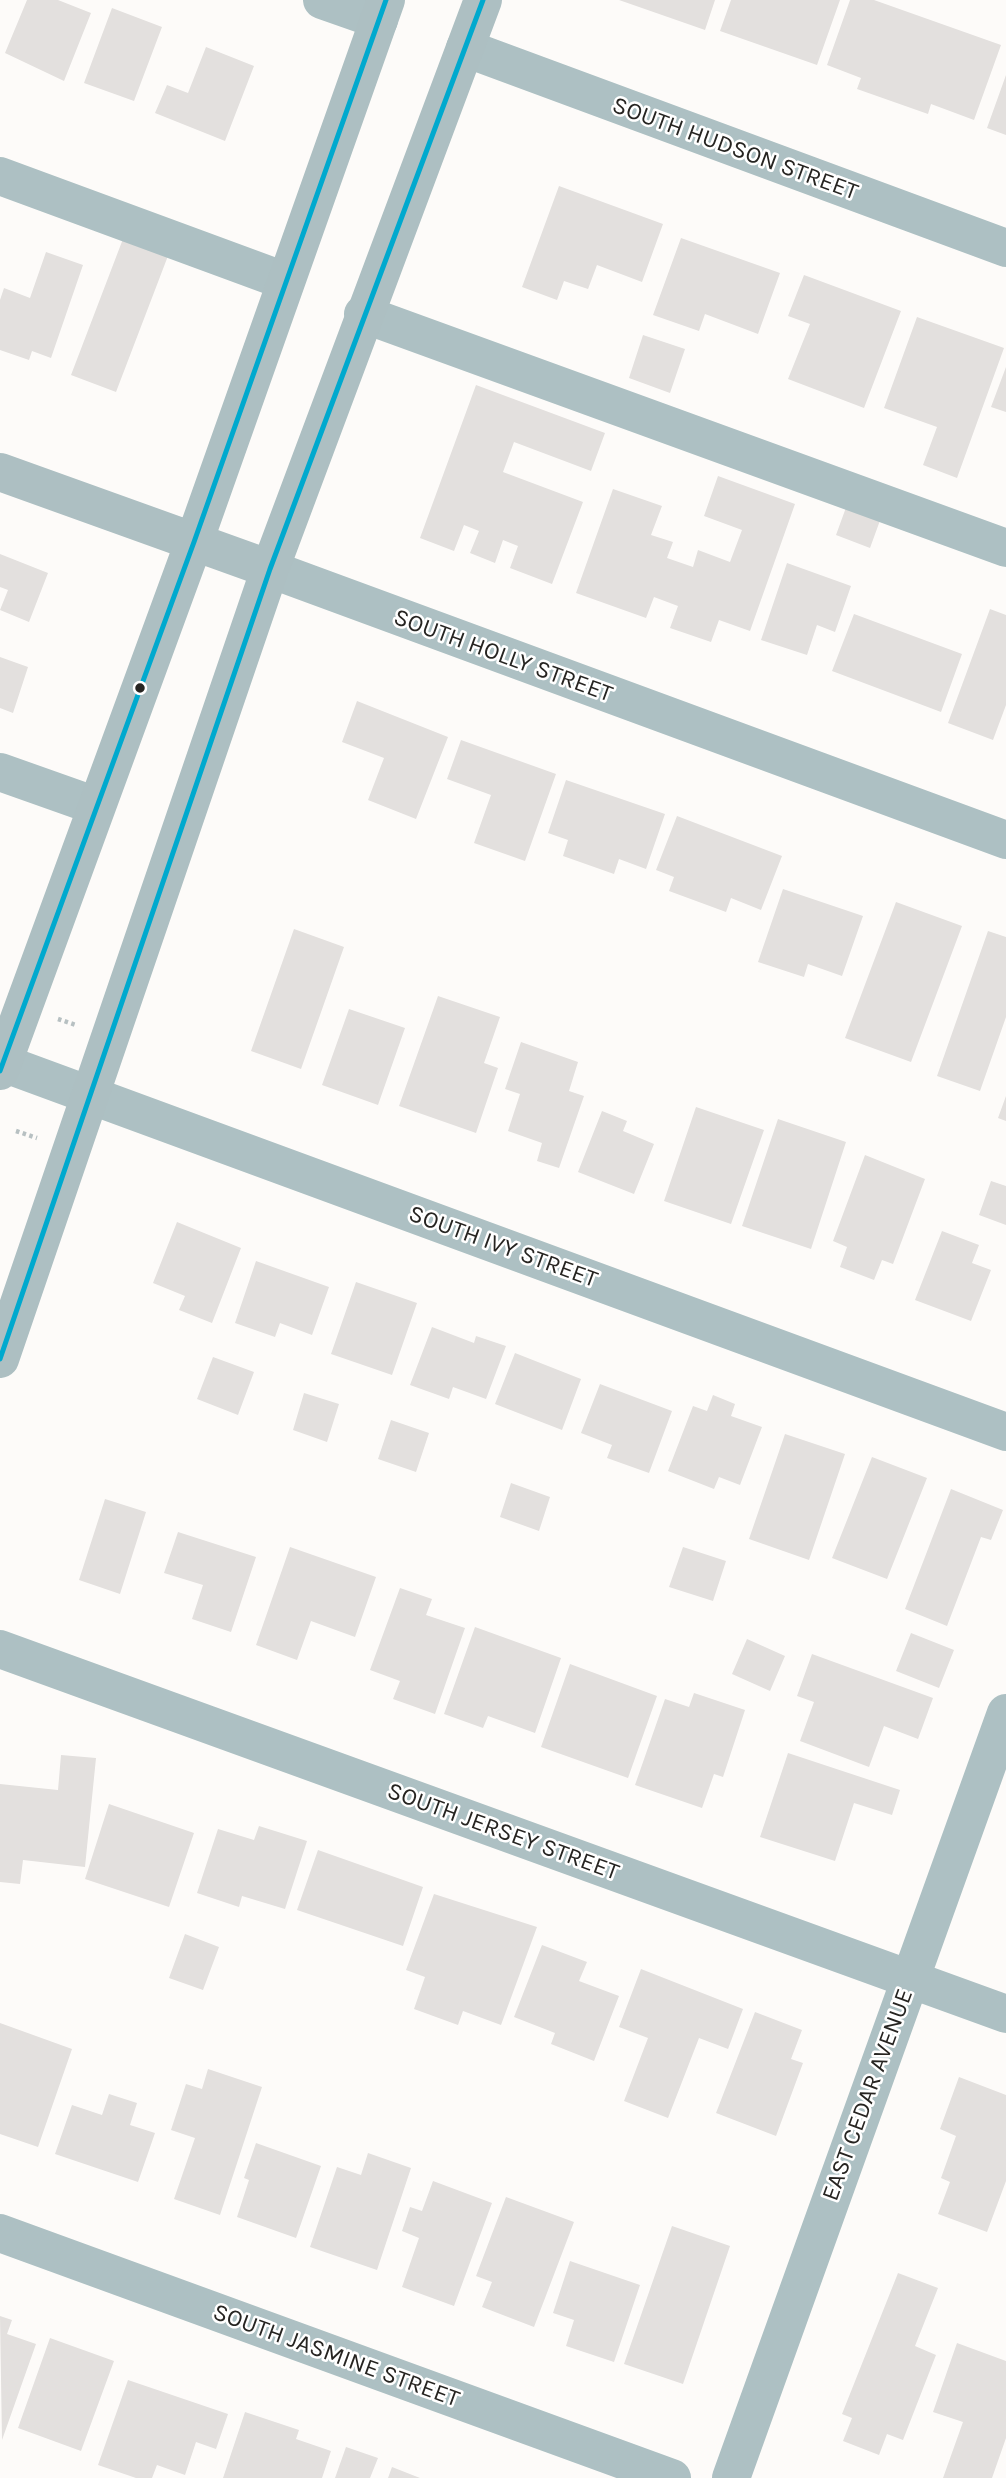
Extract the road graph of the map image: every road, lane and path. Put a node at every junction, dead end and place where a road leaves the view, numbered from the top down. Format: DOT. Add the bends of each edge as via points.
graph roads {
  1 [pos="322,0"];
  2 [pos="483,0"];
  3 [pos="382,10"];
  4 [pos="465,48"];
  5 [pos="0,177"];
  6 [pos="1006,248"];
  7 [pos="285,281"];
  8 [pos="363,314"];
  9 [pos="0,472"];
  10 [pos="194,542"];
  11 [pos="1006,548"];
  12 [pos="270,569"];
  13 [pos="0,772"];
  14 [pos="96,806"];
  15 [pos="1006,840"];
  16 [pos="54,1017"];
  17 [pos="83,1028"];
  18 [pos="1,1065"];
  19 [pos="90,1095"];
  20 [pos="16,1130"];
  21 [pos="41,1139"];
  22 [pos="0,1359"];
  23 [pos="1006,1432"];
  24 [pos="0,1649"];
  25 [pos="1006,1713"];
  26 [pos="910,1979"];
  27 [pos="1006,2014"];
  28 [pos="0,2233"];
  29 [pos="672,2478"];
  30 [pos="731,2478"];
  1 -- 3 [label="street"];
  2 -- 4 [label="main road"];
  3 -- 7 [label="main road"];
  4 -- 6 [label="street, SOUTH HUDSON STREET"];
  4 -- 8 [label="main road"];
  5 -- 7 [label="street"];
  7 -- 10 [label="main road"];
  8 -- 11 [label="street"];
  8 -- 12 [label="main road"];
  9 -- 10 [label="main road, SOUTH HOLLY STREET"];
  10 -- 12 [label="main road, SOUTH HOLLY STREET"];
  10 -- 14 [label="main road"];
  12 -- 15 [label="street, SOUTH HOLLY STREET"];
  12 -- 19 [label="main road"];
  13 -- 14 [label="street"];
  14 -- 18 [label="main road"];
  16 -- 17 [label="path"];
  18 -- 19 [label="street, SOUTH IVY STREET"];
  19 -- 22 [label="main road"];
  19 -- 23 [label="street, SOUTH IVY STREET"];
  20 -- 21 [label="path"];
  24 -- 26 [label="street, SOUTH JERSEY STREET"];
  25 -- 26 [label="street, EAST CEDAR AVENUE"];
  26 -- 27 [label="street, SOUTH JERSEY STREET"];
  26 -- 30 [label="street, EAST CEDAR AVENUE"];
  28 -- 29 [label="street, SOUTH JASMINE STREET"];
}
